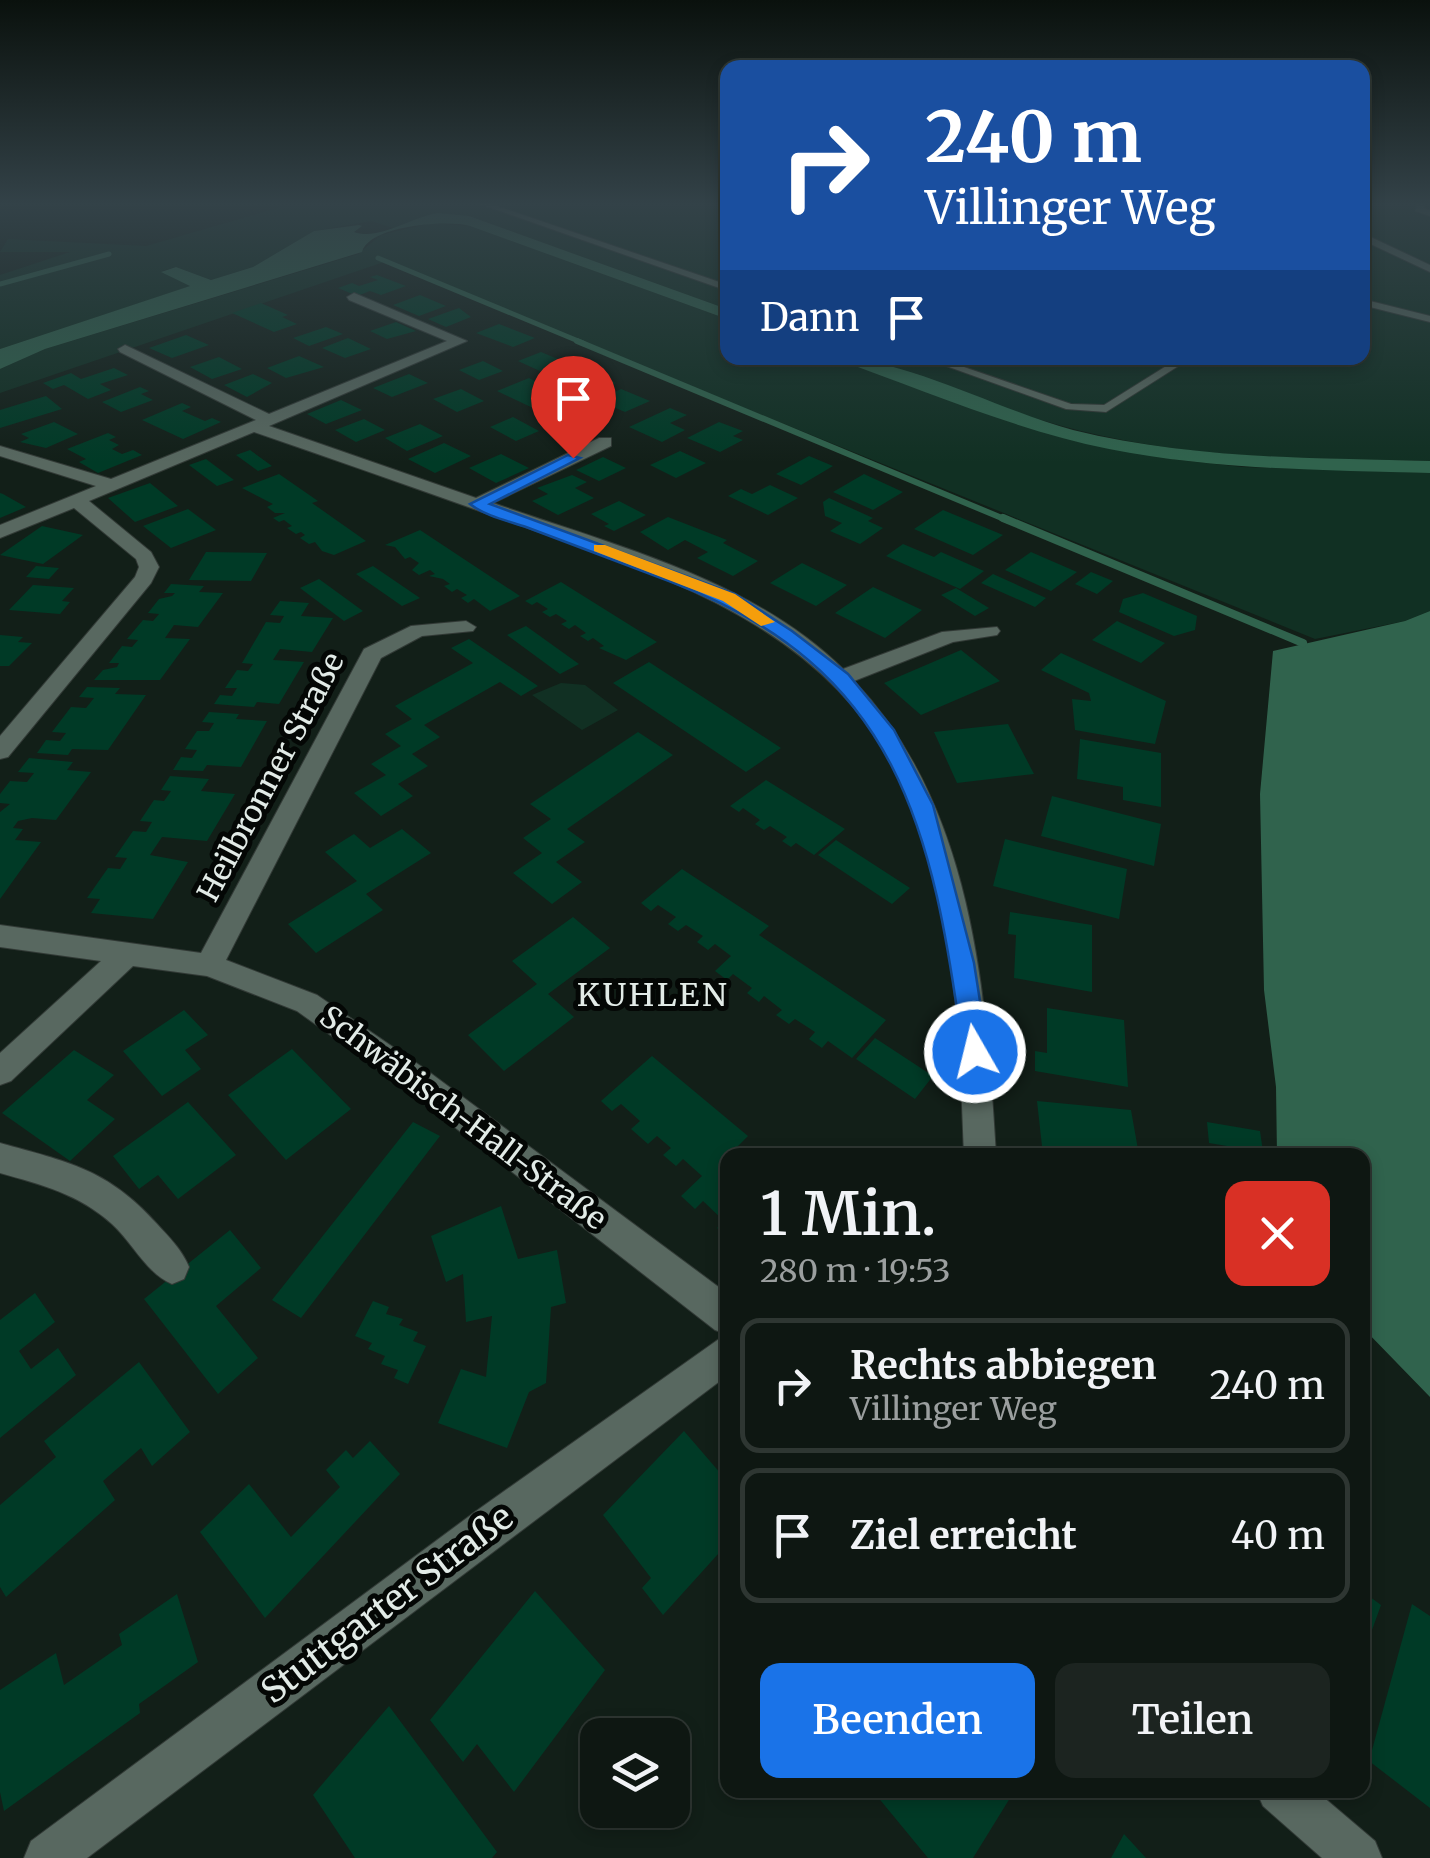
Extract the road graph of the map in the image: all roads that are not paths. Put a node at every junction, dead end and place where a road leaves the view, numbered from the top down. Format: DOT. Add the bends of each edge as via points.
graph roads {
  1 [pos="354,297"];
  2 [pos="1370,304"];
  3 [pos="1430,319"];
  4 [pos="125,349"];
  5 [pos="949,365"];
  6 [pos="1175,365"];
  7 [pos="259,422"];
  8 [pos="605,442"];
  9 [pos="0,451"];
  10 [pos="108,484"];
  11 [pos="75,499"];
  12 [pos="478,504"];
  13 [pos="0,532"];
  14 [pos="466,627"];
  15 [pos="990,631"];
  16 [pos="842,678"];
  17 [pos="0,751"];
  18 [pos="0,936"];
  19 [pos="128,953"];
  20 [pos="209,965"];
  21 [pos="0,1072"];
  22 [pos="980,1148"];
  23 [pos="0,1158"];
  24 [pos="172,1267"];
  25 [pos="720,1311"];
  26 [pos="720,1358"];
  27 [pos="1288,1798"];
  28 [pos="48,1858"];
  29 [pos="1358,1858"];
  1 -- 7 [label="street" via="460,341"];
  2 -- 3 [label="lane"];
  4 -- 7 [label="street"];
  5 -- 6 [label="lane" via="1093,411"];
  7 -- 10 [label="street"];
  7 -- 12 [label="street"];
  8 -- 12 [label="street"];
  9 -- 10 [label="street"];
  10 -- 11 [label="street"];
  11 -- 13 [label="street"];
  11 -- 17 [label="street" via="149,567"];
  12 -- 16 [label="street" via="729,598"];
  14 -- 20 [label="street, Heilbronner Straße" via="418,630 372,654"];
  15 -- 16 [label="street" via="948,636"];
  16 -- 22 [label="street" via="887,734 923,805 963,963"];
  18 -- 19 [label="street, Schwäbisch-Hall-Straße"];
  19 -- 20 [label="street, Schwäbisch-Hall-Straße"];
  19 -- 21 [label="street"];
  20 -- 25 [label="street, Schwäbisch-Hall-Straße" via="307,1003"];
  23 -- 24 [label="street" via="82,1182 125,1213"];
  26 -- 28 [label="street, Stuttgarter Straße"];
  27 -- 29 [label="street"];
}
